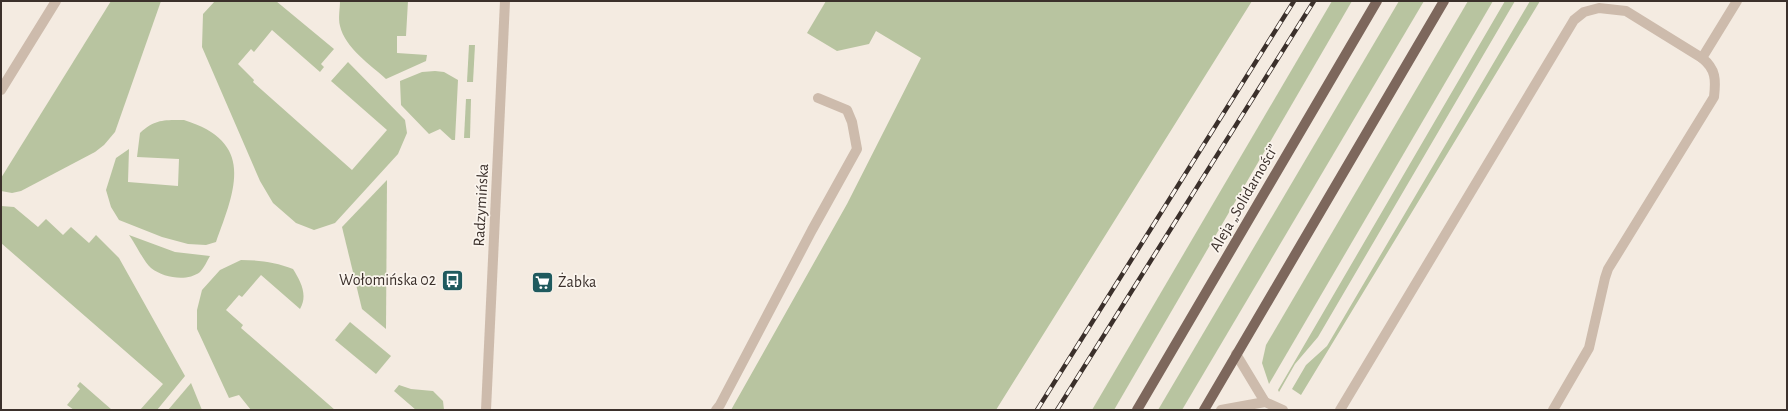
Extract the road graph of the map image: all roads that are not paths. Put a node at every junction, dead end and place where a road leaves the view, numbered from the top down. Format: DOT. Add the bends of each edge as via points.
graph roads {
  1 [pos="56,1"];
  2 [pos="505,1"];
  3 [pos="1377,1"];
  4 [pos="1444,1"];
  5 [pos="1737,1"];
  6 [pos="1702,58"];
  7 [pos="1,90"];
  8 [pos="818,98"];
  9 [pos="1236,354"];
  10 [pos="1265,402"];
  11 [pos="486,410"];
  12 [pos="716,410"];
  13 [pos="1137,410"];
  14 [pos="1204,410"];
  15 [pos="1221,410"];
  16 [pos="1283,410"];
  17 [pos="1340,410"];
  18 [pos="1553,410"];
  1 -- 7 [label="street"];
  2 -- 11 [label="street, Radzymińska"];
  3 -- 13 [label="main road, Aleja „Solidarności”"];
  4 -- 9 [label="main road"];
  5 -- 6 [label="street"];
  6 -- 17 [label="street" via="1626,11 1599,8 1584,12 1574,20"];
  6 -- 18 [label="street" via="1711,65 1716,81 1714,97 1608,269 1590,348"];
  8 -- 12 [label="street" via="847,110 857,149"];
  9 -- 10 [label="street"];
  9 -- 14 [label="main road"];
  10 -- 15 [label="street"];
  10 -- 16 [label="street"];
}
